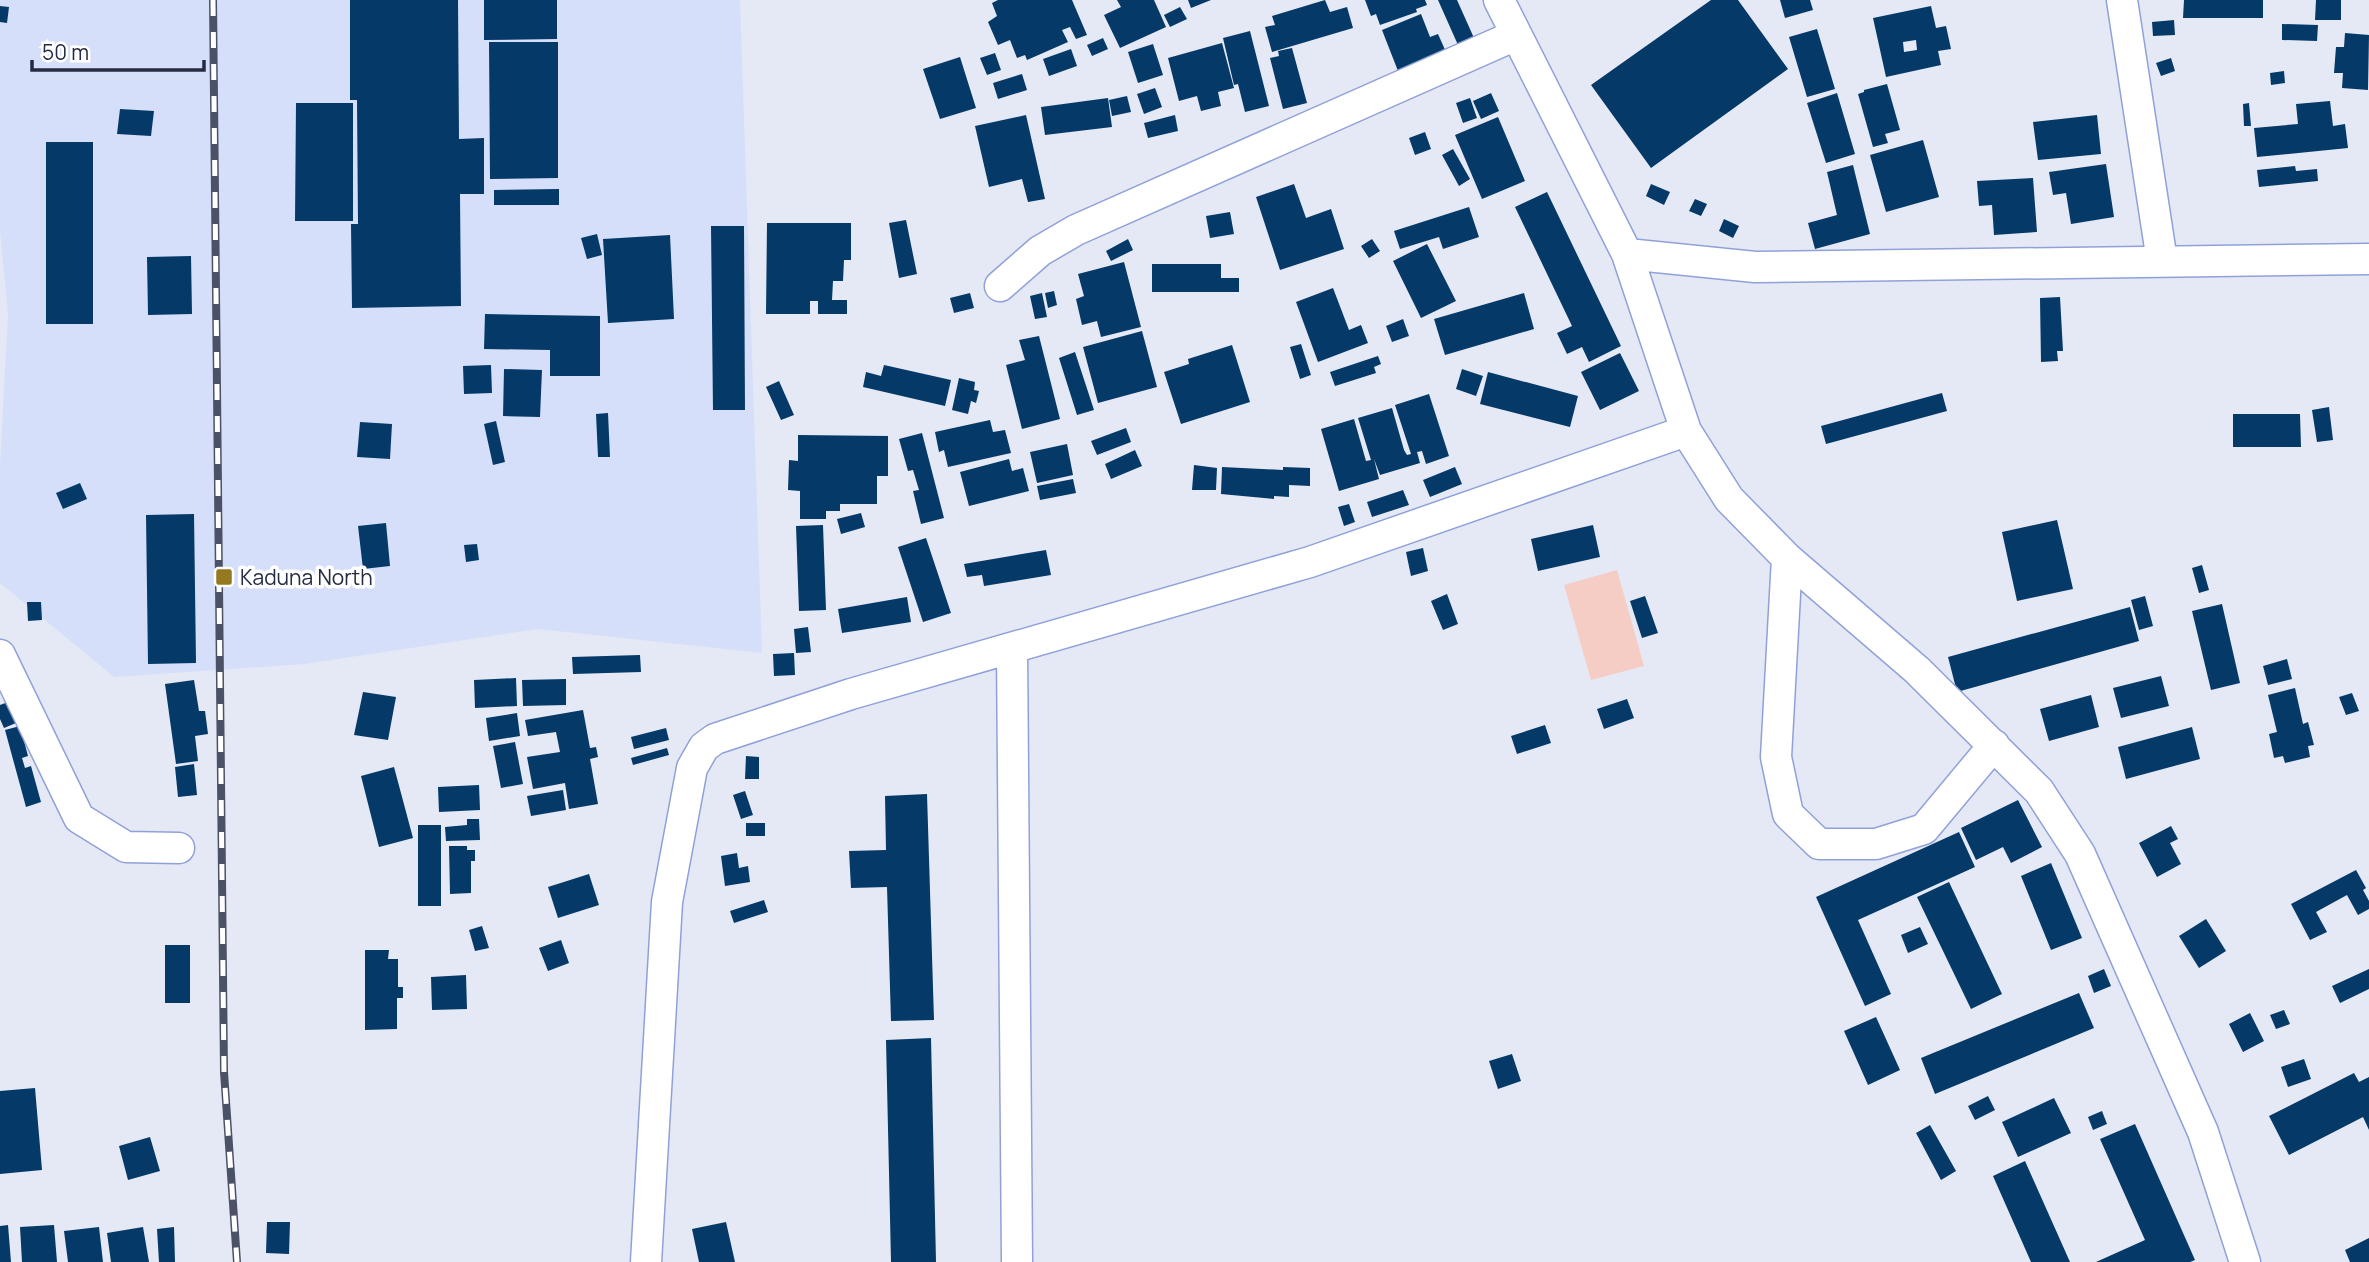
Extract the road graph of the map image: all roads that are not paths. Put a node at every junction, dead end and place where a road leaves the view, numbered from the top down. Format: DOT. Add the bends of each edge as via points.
graph roads {
  1 [pos="1499,0"];
  2 [pos="2122,0"];
  3 [pos="1516,35"];
  4 [pos="1627,254"];
  5 [pos="2369,259"];
  6 [pos="2162,261"];
  7 [pos="1000,286"];
  8 [pos="1686,431"];
  9 [pos="1787,558"];
  10 [pos="1012,648"];
  11 [pos="0,654"];
  12 [pos="1994,745"];
  13 [pos="179,848"];
  14 [pos="646,1262"];
  15 [pos="1017,1262"];
  16 [pos="2245,1262"];
  1 -- 3 [label="street"];
  2 -- 6 [label="street"];
  3 -- 4 [label="street"];
  3 -- 7 [label="street" via="1076,230 1040,251"];
  4 -- 6 [label="street" via="1755,267"];
  4 -- 8 [label="street"];
  5 -- 6 [label="street"];
  8 -- 9 [label="street" via="1729,499"];
  8 -- 10 [label="street" via="1310,562"];
  9 -- 12 [label="street" via="1917,670"];
  9 -- 12 [label="street" via="1776,757 1788,814 1819,844 1876,844 1924,829"];
  10 -- 14 [label="street" via="851,694 715,738 704,747 692,768 667,902"];
  10 -- 15 [label="street"];
  11 -- 13 [label="street" via="79,818 126,847"];
  12 -- 16 [label="street" via="2039,790 2080,854 2203,1132"];
}
